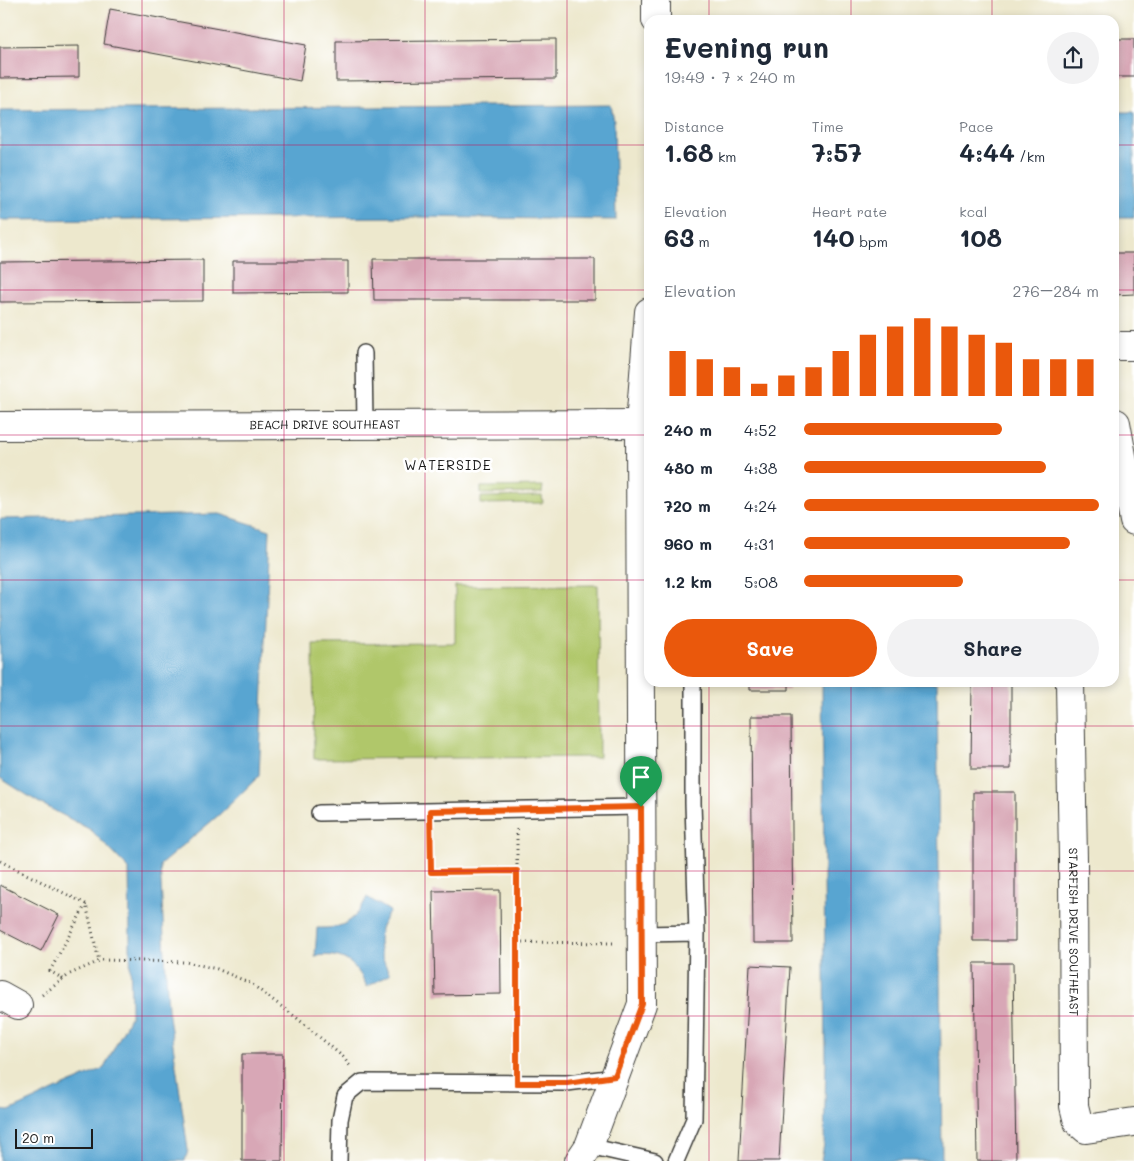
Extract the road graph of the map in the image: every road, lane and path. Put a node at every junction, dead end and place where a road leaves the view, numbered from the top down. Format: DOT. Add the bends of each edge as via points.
graph roads {
  1 [pos="656,0"];
  2 [pos="656,15"];
  3 [pos="1119,346"];
  4 [pos="1134,346"];
  5 [pos="364,353"];
  6 [pos="1121,423"];
  7 [pos="644,424"];
  8 [pos="365,425"];
  9 [pos="0,426"];
  10 [pos="644,510"];
  11 [pos="1134,521"];
  12 [pos="693,687"];
  13 [pos="1070,687"];
  14 [pos="641,807"];
  15 [pos="517,809"];
  16 [pos="430,811"];
  17 [pos="319,813"];
  18 [pos="0,861"];
  19 [pos="517,871"];
  20 [pos="86,904"];
  21 [pos="697,933"];
  22 [pos="642,938"];
  23 [pos="517,942"];
  24 [pos="100,961"];
  25 [pos="63,980"];
  26 [pos="9,1000"];
  27 [pos="615,1076"];
  28 [pos="362,1082"];
  29 [pos="517,1083"];
  30 [pos="1134,1122"];
  31 [pos="584,1154"];
  32 [pos="339,1161"];
  33 [pos="655,1161"];
  34 [pos="676,1161"];
  1 -- 2 [label="street"];
  3 -- 4 [label="street"];
  5 -- 8 [label="lane"];
  6 -- 11 [label="street"];
  7 -- 8 [label="street, BEACH DRIVE SOUTHEAST"];
  7 -- 10 [label="street"];
  8 -- 9 [label="street, BEACH DRIVE SOUTHEAST"];
  10 -- 14 [label="street"];
  12 -- 21 [label="lane"];
  13 -- 30 [label="street, STARFISH DRIVE SOUTHEAST" via="1074,1106 1078,1122 1086,1130"];
  14 -- 15 [label="lane"];
  14 -- 22 [label="street"];
  15 -- 16 [label="lane"];
  15 -- 19 [label="path"];
  16 -- 17 [label="lane"];
  16 -- 19 [label="path" via="431,872"];
  18 -- 20 [label="path"];
  19 -- 23 [label="path"];
  20 -- 24 [label="path"];
  20 -- 25 [label="path" via="50,971"];
  21 -- 22 [label="lane"];
  21 -- 34 [label="lane" via="694,1119"];
  22 -- 23 [label="path"];
  22 -- 27 [label="street" via="642,1004"];
  23 -- 29 [label="path"];
  24 -- 25 [label="path"];
  24 -- 28 [label="path" via="186,962 217,969 250,983 343,1057"];
  25 -- 26 [label="path" via="44,994"];
  27 -- 29 [label="lane" via="567,1083"];
  27 -- 31 [label="street"];
  28 -- 29 [label="lane"];
  28 -- 32 [label="lane" via="345,1096 340,1120"];
  31 -- 33 [label="lane"];
}
